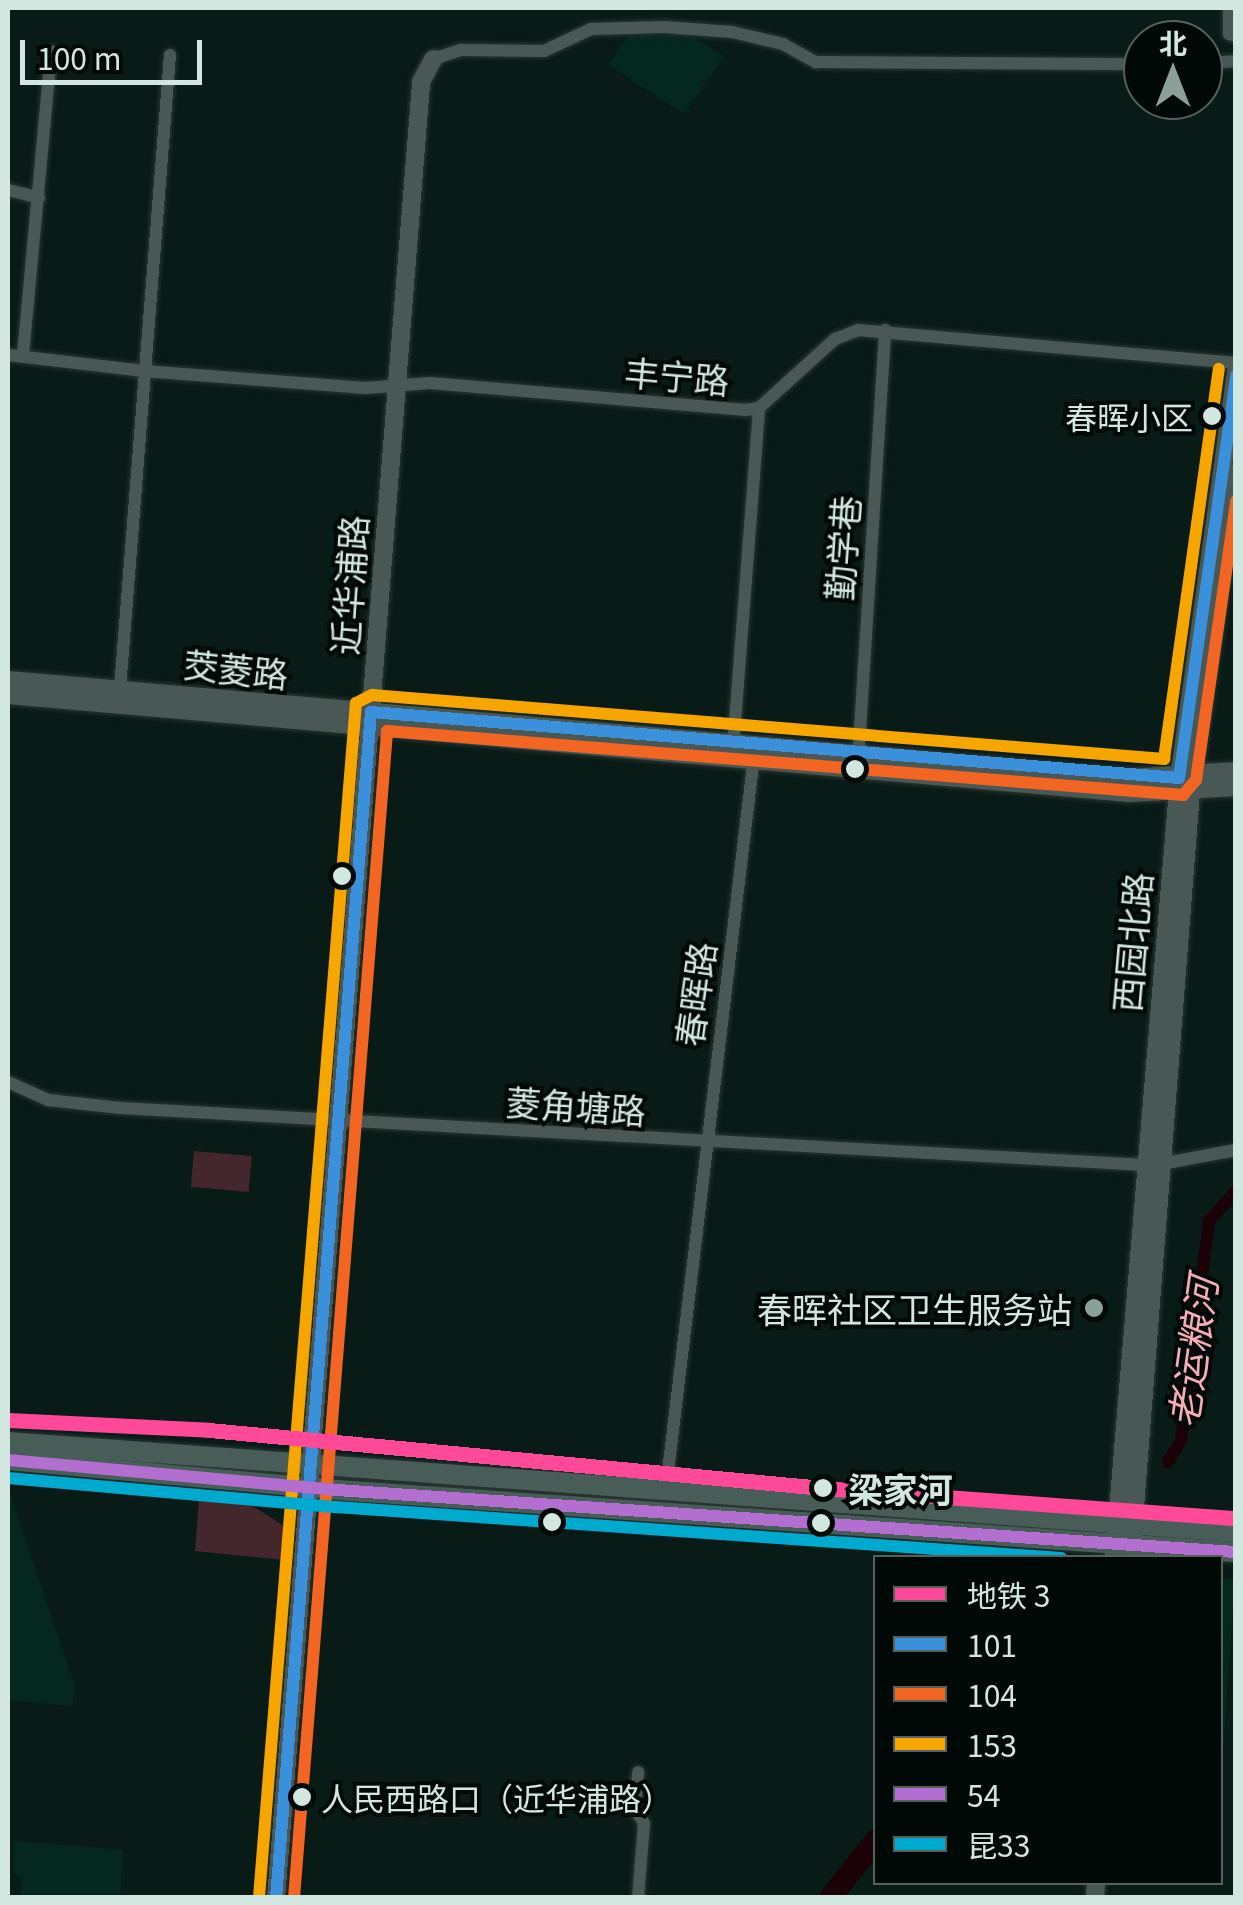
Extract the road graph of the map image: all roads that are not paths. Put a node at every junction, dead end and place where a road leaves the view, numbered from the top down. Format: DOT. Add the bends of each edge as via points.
graph roads {
  1 [pos="1229,8"];
  2 [pos="1236,36"];
  3 [pos="51,51"];
  4 [pos="170,55"];
  5 [pos="433,59"];
  6 [pos="1123,64"];
  7 [pos="8,190"];
  8 [pos="39,198"];
  9 [pos="885,330"];
  10 [pos="8,355"];
  11 [pos="23,355"];
  12 [pos="1236,363"];
  13 [pos="144,371"];
  14 [pos="1236,371"];
  15 [pos="397,386"];
  16 [pos="759,408"];
  17 [pos="1236,472"];
  18 [pos="8,680"];
  19 [pos="120,689"];
  20 [pos="8,695"];
  21 [pos="370,720"];
  22 [pos="732,752"];
  23 [pos="755,754"];
  24 [pos="858,762"];
  25 [pos="1236,771"];
  26 [pos="1185,785"];
  27 [pos="1236,787"];
  28 [pos="8,1082"];
  29 [pos="343,1121"];
  30 [pos="703,1144"];
  31 [pos="1236,1150"];
  32 [pos="1153,1164"];
  33 [pos="8,1442"];
  34 [pos="8,1460"];
  35 [pos="308,1462"];
  36 [pos="306,1488"];
  37 [pos="666,1488"];
  38 [pos="1236,1532"];
  39 [pos="1124,1541"];
  40 [pos="1236,1552"];
  41 [pos="638,1772"];
  42 [pos="276,1898"];
  43 [pos="638,1898"];
  1 -- 2 [label="street" via="1229,34"];
  3 -- 8 [label="street"];
  4 -- 13 [label="street"];
  5 -- 6 [label="street" via="461,50 544,50 591,29 664,27 732,32 784,44 816,62"];
  5 -- 15 [label="street, 近华浦路" via="421,82"];
  7 -- 8 [label="street"];
  8 -- 11 [label="street"];
  9 -- 12 [label="street, 丰宁路"];
  9 -- 16 [label="street, 丰宁路" via="835,339"];
  9 -- 24 [label="street, 勤学巷"];
  10 -- 11 [label="street, 丰宁路"];
  11 -- 13 [label="street, 丰宁路"];
  13 -- 15 [label="street, 丰宁路"];
  13 -- 19 [label="street"];
  14 -- 26 [label="street, 西园北路"];
  15 -- 16 [label="street, 丰宁路"];
  15 -- 21 [label="street, 近华浦路"];
  16 -- 22 [label="street"];
  17 -- 26 [label="street, 西园北路"];
  18 -- 19 [label="street, 茭菱路"];
  19 -- 21 [label="street, 茭菱路"];
  20 -- 21 [label="street, 茭菱路"];
  21 -- 22 [label="street, 茭菱路"];
  21 -- 29 [label="street, 近华浦路"];
  22 -- 23 [label="street, 茭菱路"];
  23 -- 24 [label="street, 茭菱路"];
  23 -- 30 [label="street, 春晖路"];
  24 -- 26 [label="street, 茭菱路"];
  25 -- 26 [label="street, 茭菱路"];
  26 -- 27 [label="street, 茭菱路"];
  26 -- 32 [label="street, 西园北路"];
  28 -- 29 [label="street, 菱角塘路" via="48,1100"];
  29 -- 30 [label="street, 菱角塘路"];
  29 -- 35 [label="street, 近华浦路"];
  30 -- 32 [label="street, 菱角塘路"];
  30 -- 37 [label="street, 春晖路"];
  31 -- 32 [label="street, 菱角塘路"];
  32 -- 39 [label="street, 西园北路"];
  33 -- 35 [label="main road"];
  34 -- 36 [label="main road"];
  35 -- 36 [label="street, 近华浦路"];
  35 -- 37 [label="main road"];
  36 -- 39 [label="main road"];
  36 -- 42 [label="street, 近华浦路"];
  37 -- 39 [label="main road"];
  38 -- 39 [label="main road"];
  39 -- 40 [label="main road"];
  41 -- 43 [label="street" via="635,1809 644,1823"];
}
